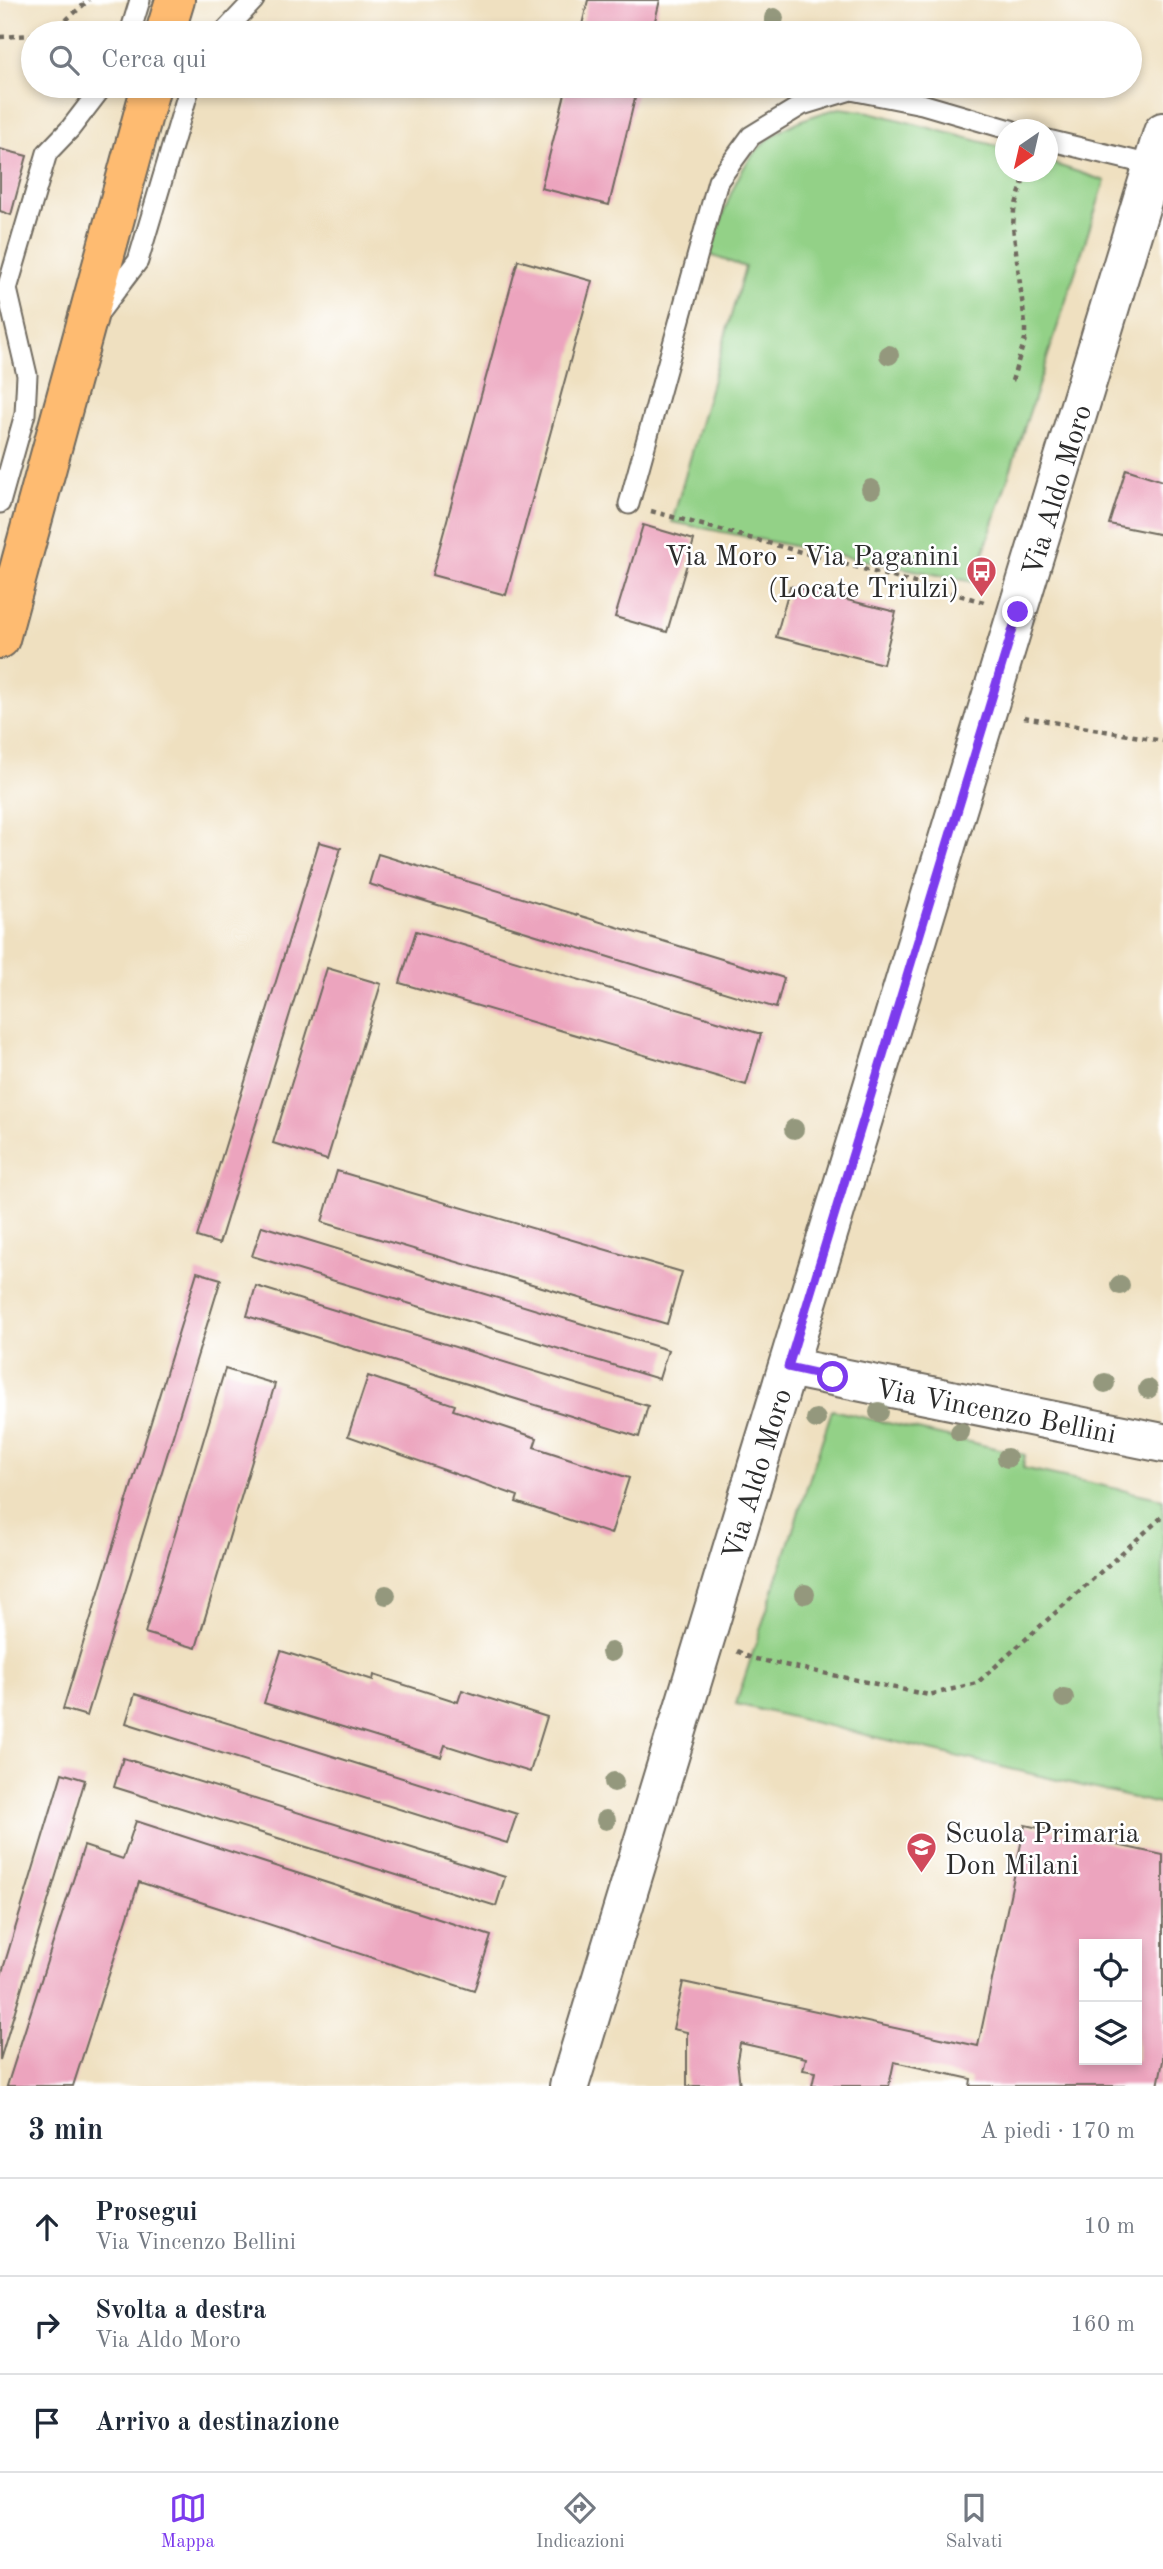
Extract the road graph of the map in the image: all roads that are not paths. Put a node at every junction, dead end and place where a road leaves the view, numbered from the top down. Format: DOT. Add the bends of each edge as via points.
graph roads {
  1 [pos="140,0"];
  2 [pos="175,0"];
  3 [pos="254,0"];
  4 [pos="134,21"];
  5 [pos="169,21"];
  6 [pos="234,21"];
  7 [pos="93,98"];
  8 [pos="148,98"];
  9 [pos="186,98"];
  10 [pos="825,98"];
  11 [pos="892,98"];
  12 [pos="995,125"];
  13 [pos="1058,141"];
  14 [pos="1161,148"];
  15 [pos="85,330"];
  16 [pos="0,503"];
  17 [pos="629,504"];
  18 [pos="0,639"];
  19 [pos="788,1367"];
  20 [pos="1163,1443"];
  21 [pos="569,2086"];
  1 -- 4 [label="lane"];
  2 -- 5 [label="highway"];
  3 -- 6 [label="lane"];
  7 -- 16 [label="lane" via="47,153 7,289 27,375 25,414"];
  8 -- 15 [label="highway"];
  9 -- 15 [label="lane" via="138,261"];
  10 -- 17 [label="lane" via="802,105 751,136 718,181"];
  11 -- 12 [label="lane"];
  13 -- 14 [label="lane"];
  14 -- 19 [label="street, Via Aldo Moro"];
  15 -- 18 [label="highway"];
  19 -- 20 [label="street, Via Vincenzo Bellini"];
  19 -- 21 [label="street, Via Aldo Moro"];
}
